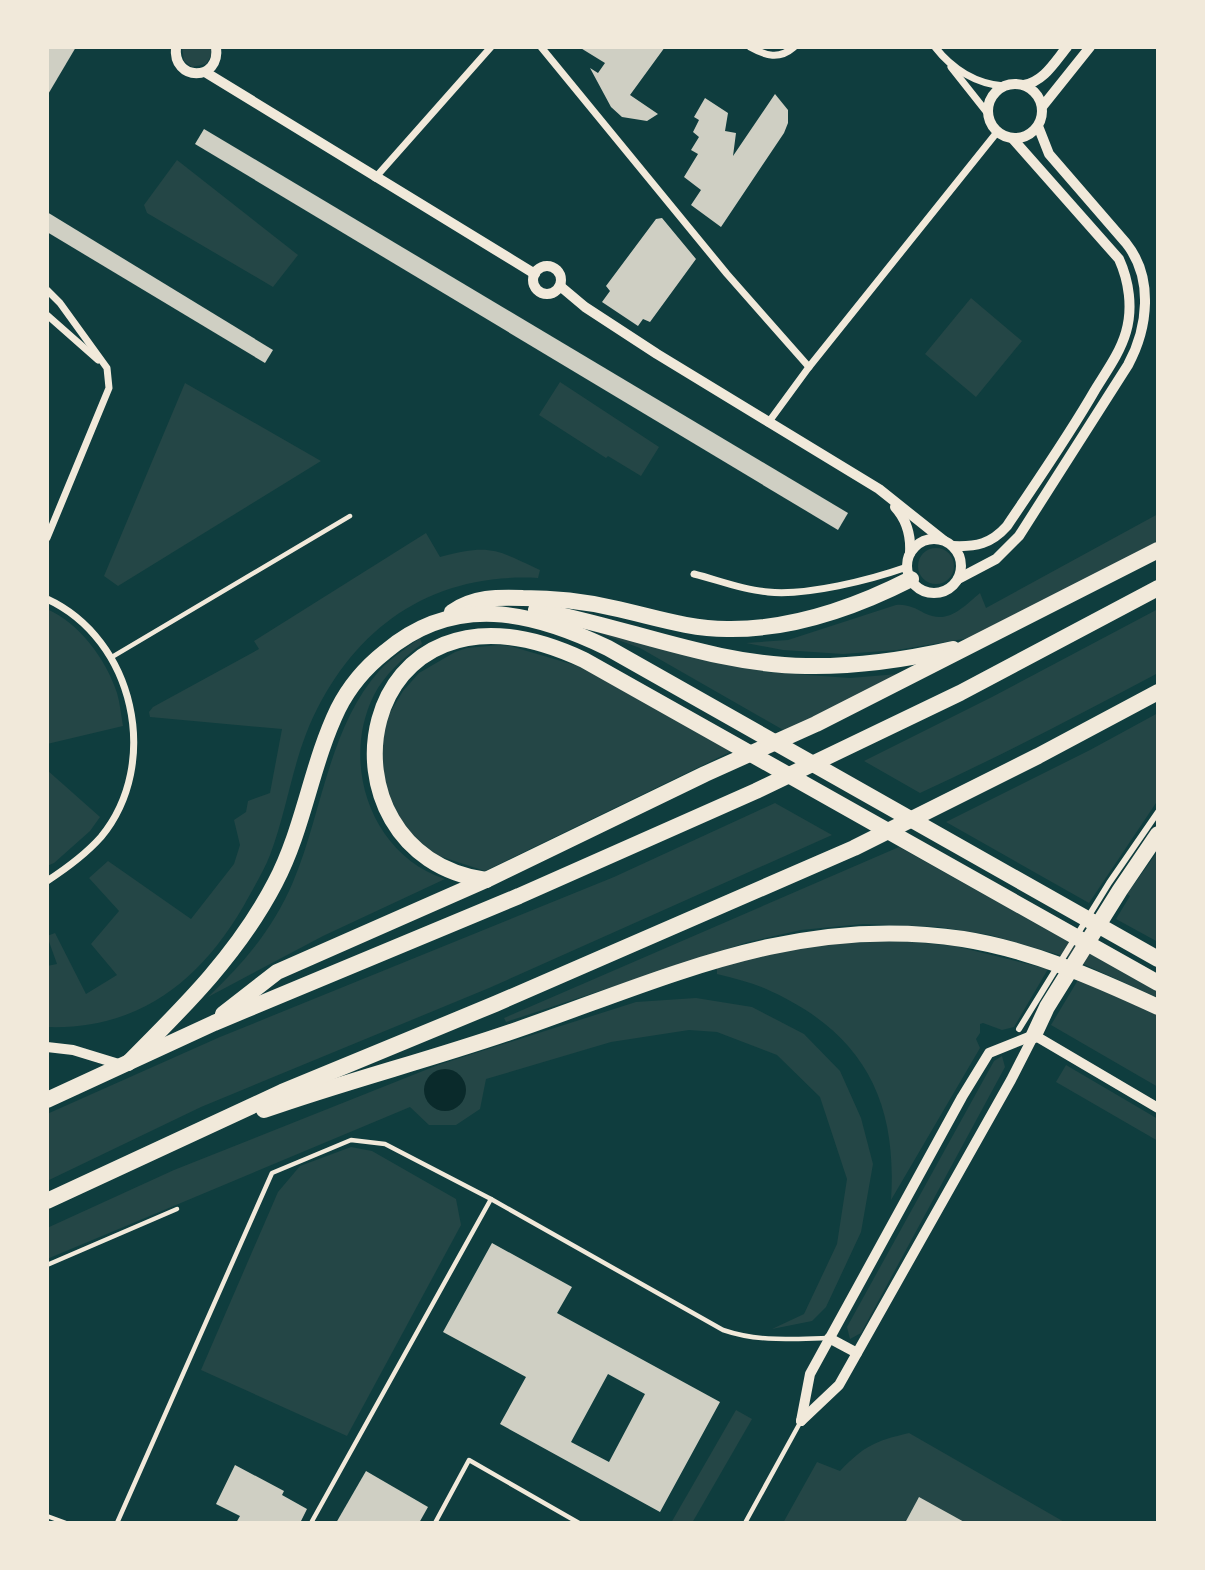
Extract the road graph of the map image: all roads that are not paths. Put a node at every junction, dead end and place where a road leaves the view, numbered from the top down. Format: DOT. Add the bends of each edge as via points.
graph roads {
  1 [pos="176,47"];
  2 [pos="216,47"];
  3 [pos="491,47"];
  4 [pos="541,47"];
  5 [pos="750,47"];
  6 [pos="794,47"];
  7 [pos="934,47"];
  8 [pos="1066,47"];
  9 [pos="1090,47"];
  10 [pos="941,56"];
  11 [pos="205,72"];
  12 [pos="1024,85"];
  13 [pos="1004,86"];
  14 [pos="1042,107"];
  15 [pos="989,115"];
  16 [pos="1038,126"];
  17 [pos="998,131"];
  18 [pos="1012,138"];
  19 [pos="375,178"];
  20 [pos="535,274"];
  21 [pos="560,286"];
  22 [pos="47,290"];
  23 [pos="47,315"];
  24 [pos="809,367"];
  25 [pos="107,368"];
  26 [pos="768,423"];
  27 [pos="880,489"];
  28 [pos="350,516"];
  29 [pos="47,538"];
  30 [pos="948,543"];
  31 [pos="1158,550"];
  32 [pos="910,554"];
  33 [pos="694,573"];
  34 [pos="909,573"];
  35 [pos="958,579"];
  36 [pos="1158,588"];
  37 [pos="47,599"];
  38 [pos="466,614"];
  39 [pos="444,619"];
  40 [pos="979,643"];
  41 [pos="112,657"];
  42 [pos="1158,692"];
  43 [pos="1158,813"];
  44 [pos="1158,834"];
  45 [pos="486,880"];
  46 [pos="47,881"];
  47 [pos="1115,886"];
  48 [pos="1158,959"];
  49 [pos="1158,983"];
  50 [pos="1158,1007"];
  51 [pos="214,1023"];
  52 [pos="1027,1032"];
  53 [pos="47,1046"];
  54 [pos="125,1064"];
  55 [pos="47,1100"];
  56 [pos="1158,1108"];
  57 [pos="166,1145"];
  58 [pos="491,1199"];
  59 [pos="50,1200"];
  60 [pos="177,1209"];
  61 [pos="47,1265"];
  62 [pos="829,1338"];
  63 [pos="857,1353"];
  64 [pos="809,1406"];
  65 [pos="801,1420"];
  66 [pos="47,1516"];
  67 [pos="66,1523"];
  68 [pos="117,1523"];
  69 [pos="311,1523"];
  70 [pos="435,1523"];
  71 [pos="579,1523"];
  72 [pos="745,1523"];
  1 -- 11 [label="street" via="177,61 186,71"];
  2 -- 11 [label="street" via="214,64"];
  3 -- 19 [label="street"];
  4 -- 24 [label="street"];
  5 -- 6 [label="street" via="778,57"];
  7 -- 10 [label="street"];
  8 -- 12 [label="street" via="1043,77"];
  9 -- 14 [label="street"];
  10 -- 13 [label="street" via="979,82"];
  10 -- 15 [label="street"];
  11 -- 19 [label="street"];
  12 -- 13 [label="street"];
  12 -- 14 [label="street" via="1039,97"];
  13 -- 15 [label="street" via="990,100"];
  14 -- 16 [label="street"];
  15 -- 17 [label="street"];
  16 -- 18 [label="street"];
  16 -- 35 [label="street" via="1049,154 1136,259 1143,281 1144,326 1128,365 1019,536 996,559"];
  17 -- 18 [label="street"];
  17 -- 24 [label="street"];
  18 -- 30 [label="street" via="1119,259 1128,283 1129,314 1110,366 1007,526 997,538 982,545"];
  19 -- 20 [label="street"];
  20 -- 21 [label="street" via="545,266 554,267 560,274"];
  20 -- 21 [label="street" via="533,283 539,291 553,293"];
  21 -- 26 [label="street" via="595,314"];
  22 -- 25 [label="street"];
  23 -- 25 [label="street"];
  24 -- 26 [label="street"];
  25 -- 29 [label="street" via="109,388"];
  26 -- 27 [label="street"];
  27 -- 30 [label="street"];
  27 -- 32 [label="street" via="907,527"];
  28 -- 41 [label="lane"];
  30 -- 32 [label="street" via="928,539"];
  30 -- 35 [label="street" via="961,561"];
  31 -- 40 [label="highway"];
  32 -- 34 [label="street"];
  33 -- 34 [label="street" via="782,593"];
  34 -- 35 [label="street" via="925,591 934,593 944,592"];
  34 -- 39 [label="highway" via="832,611 750,629 706,628 589,603 536,598 484,598 461,606"];
  36 -- 51 [label="highway" via="845,750 519,896"];
  37 -- 41 [label="street" via="89,628"];
  38 -- 39 [label="highway"];
  38 -- 40 [label="highway" via="531,609 731,657 804,666 870,665"];
  38 -- 48 [label="highway" via="533,618 608,648"];
  39 -- 54 [label="highway" via="397,642 364,671 344,698 318,758 288,853 263,906 235,949 197,993"];
  40 -- 45 [label="highway"];
  41 -- 46 [label="street" via="127,692 134,729 132,766 121,803 102,835 76,863"];
  42 -- 57 [label="highway" via="853,848"];
  43 -- 47 [label="street"];
  44 -- 47 [label="highway"];
  45 -- 49 [label="highway" via="467,878 433,862 400,831 380,791 375,747 382,708 413,663 444,645 487,635 545,643 603,669"];
  45 -- 51 [label="highway" via="276,972"];
  47 -- 52 [label="highway"];
  50 -- 57 [label="highway" via="1079,971 964,939 892,933 821,937 710,962"];
  51 -- 54 [label="highway"];
  52 -- 56 [label="street"];
  52 -- 62 [label="street" via="989,1053"];
  52 -- 63 [label="street" via="1012,1080"];
  53 -- 54 [label="street"];
  54 -- 55 [label="highway"];
  57 -- 59 [label="highway"];
  58 -- 62 [label="lane" via="723,1330 768,1339"];
  58 -- 68 [label="lane" via="385,1144 351,1140 272,1173"];
  58 -- 69 [label="lane"];
  60 -- 61 [label="lane"];
  62 -- 63 [label="street"];
  62 -- 64 [label="street" via="810,1374"];
  63 -- 64 [label="street" via="839,1385"];
  64 -- 65 [label="street"];
  65 -- 72 [label="lane"];
  66 -- 67 [label="lane"];
  70 -- 71 [label="lane" via="469,1460"];
}
